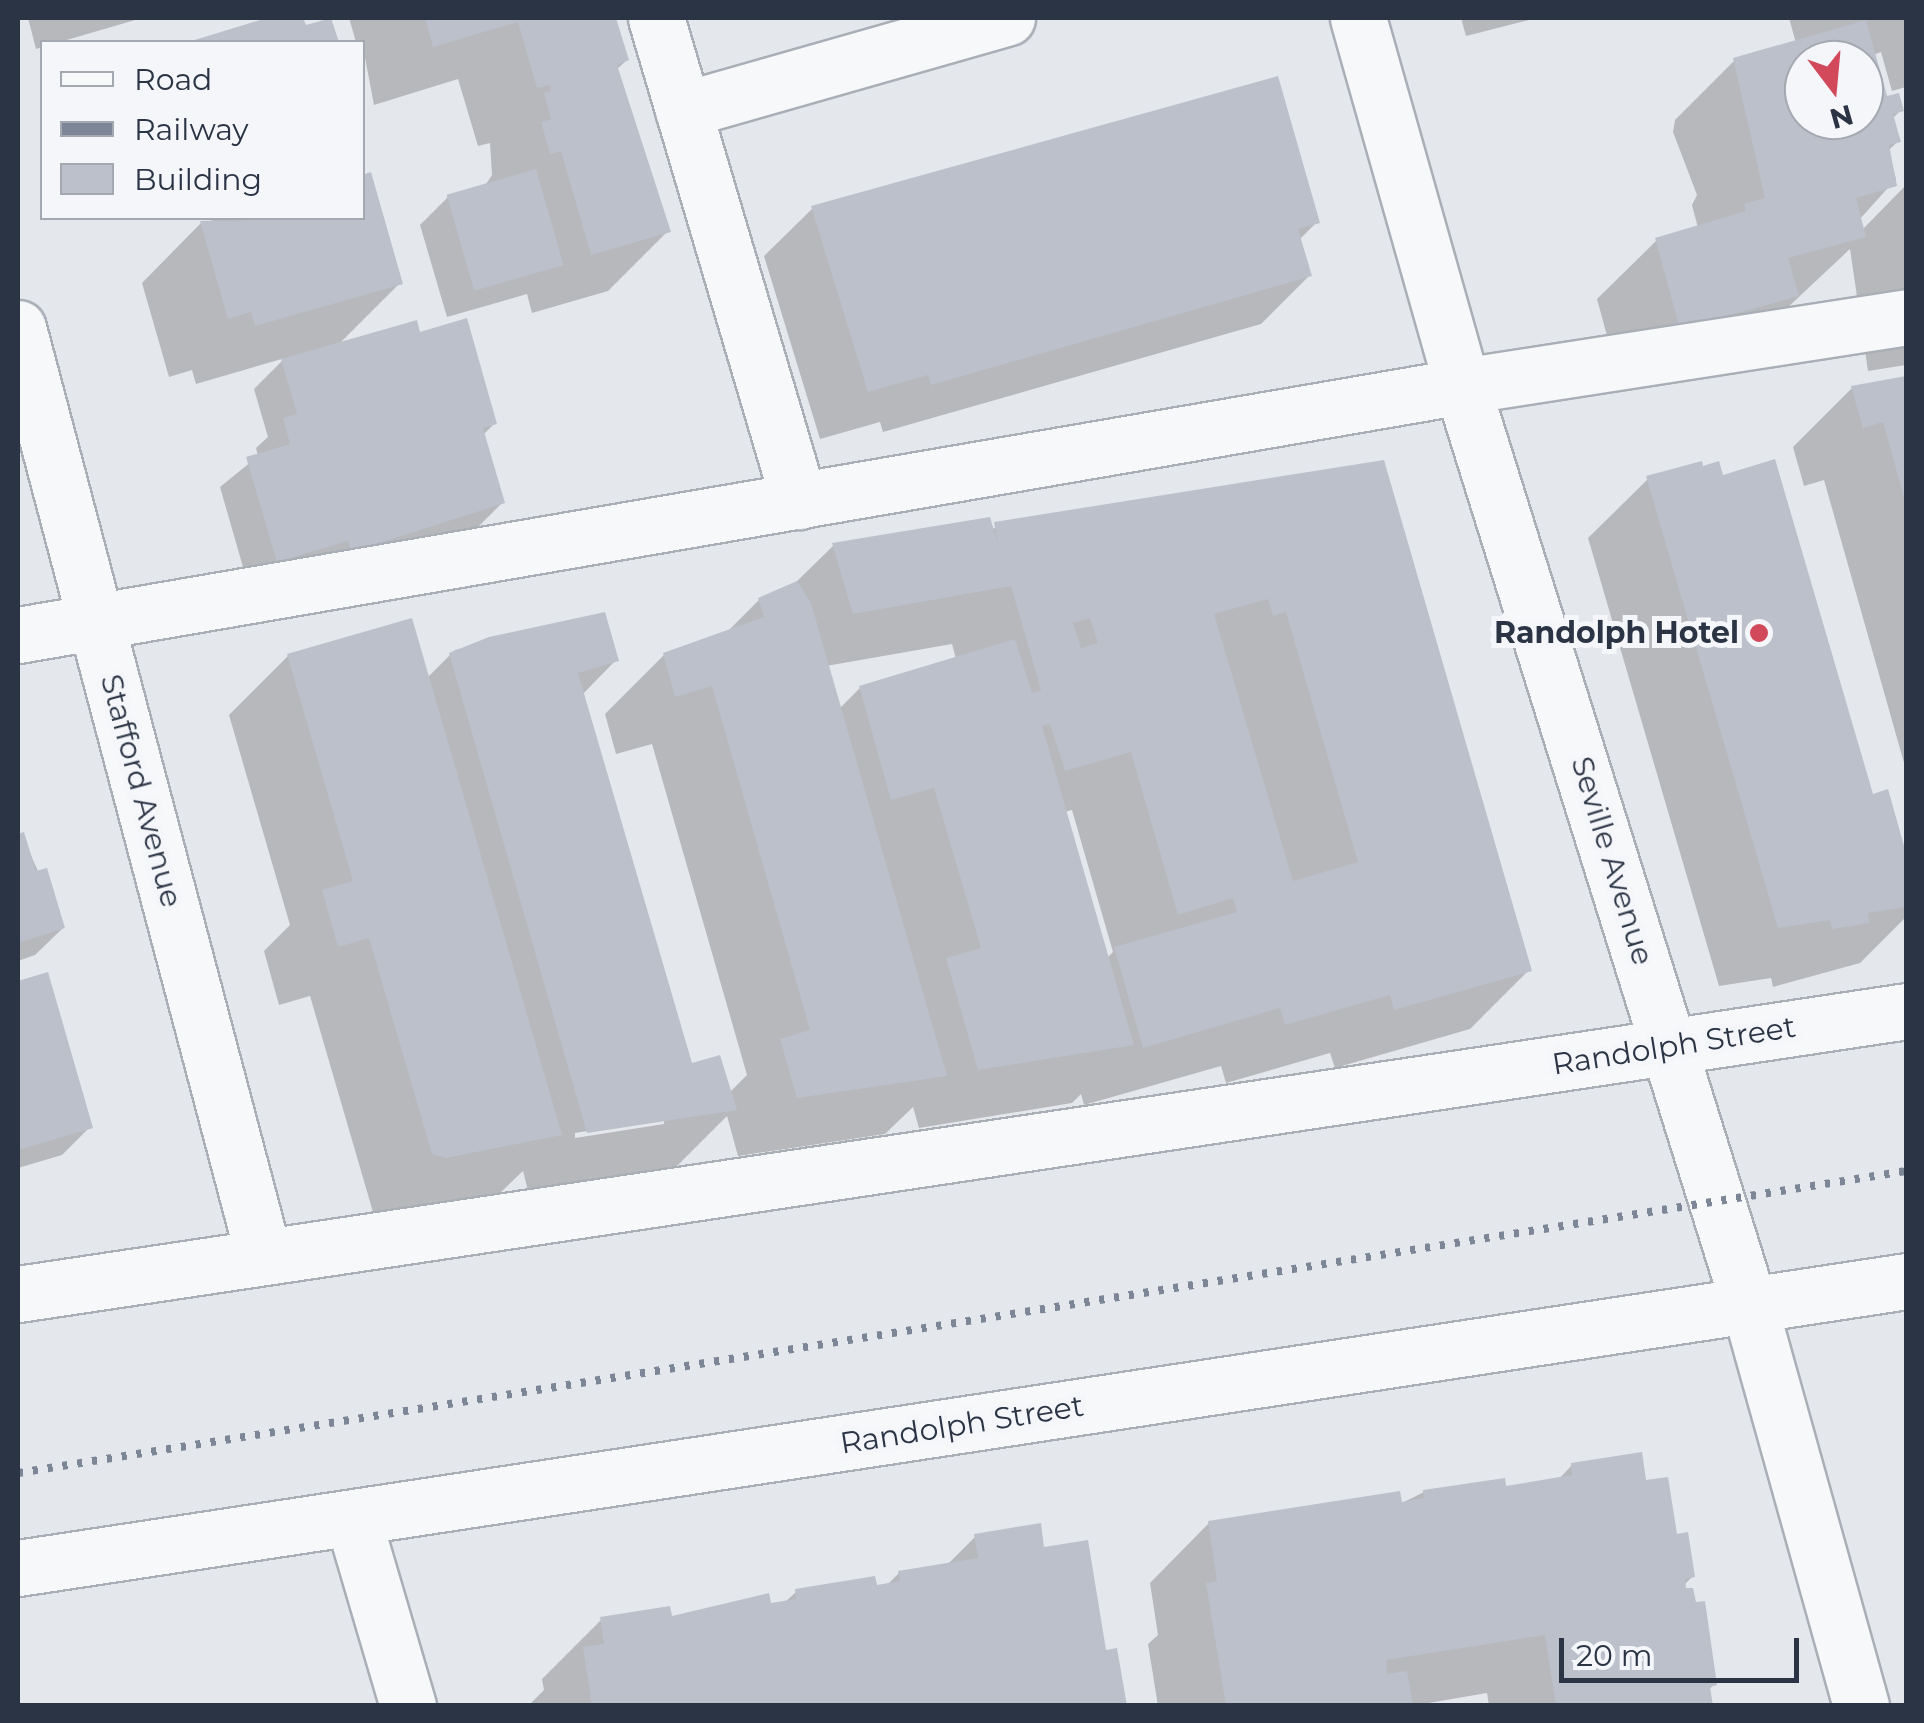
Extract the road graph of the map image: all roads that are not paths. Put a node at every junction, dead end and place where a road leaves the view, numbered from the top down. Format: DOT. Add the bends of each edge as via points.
graph roads {
  1 [pos="656,18"];
  2 [pos="1007,18"];
  3 [pos="1358,18"];
  4 [pos="683,110"];
  5 [pos="1906,317"];
  6 [pos="18,328"];
  7 [pos="1462,386"];
  8 [pos="799,501"];
  9 [pos="96,624"];
  10 [pos="18,635"];
  11 [pos="1906,1011"];
  12 [pos="1670,1048"];
  13 [pos="263,1254"];
  14 [pos="1906,1281"];
  15 [pos="18,1294"];
  16 [pos="1750,1308"];
  17 [pos="353,1519"];
  18 [pos="18,1568"];
  19 [pos="408,1706"];
  20 [pos="1860,1706"];
  1 -- 4 [label="street"];
  2 -- 4 [label="street"];
  3 -- 7 [label="street, Seville Avenue"];
  4 -- 8 [label="street"];
  5 -- 7 [label="street"];
  6 -- 9 [label="street, Stafford Avenue"];
  7 -- 8 [label="street"];
  7 -- 12 [label="street, Seville Avenue"];
  8 -- 9 [label="street"];
  9 -- 10 [label="street"];
  9 -- 13 [label="street, Stafford Avenue"];
  11 -- 12 [label="street, Randolph Street"];
  12 -- 13 [label="street, Randolph Street"];
  12 -- 16 [label="street, Seville Avenue"];
  13 -- 15 [label="street, Randolph Street"];
  14 -- 16 [label="street, Randolph Street"];
  16 -- 17 [label="street, Randolph Street"];
  16 -- 20 [label="street, Seville Avenue"];
  17 -- 18 [label="street, Randolph Street"];
  17 -- 19 [label="street"];
}
